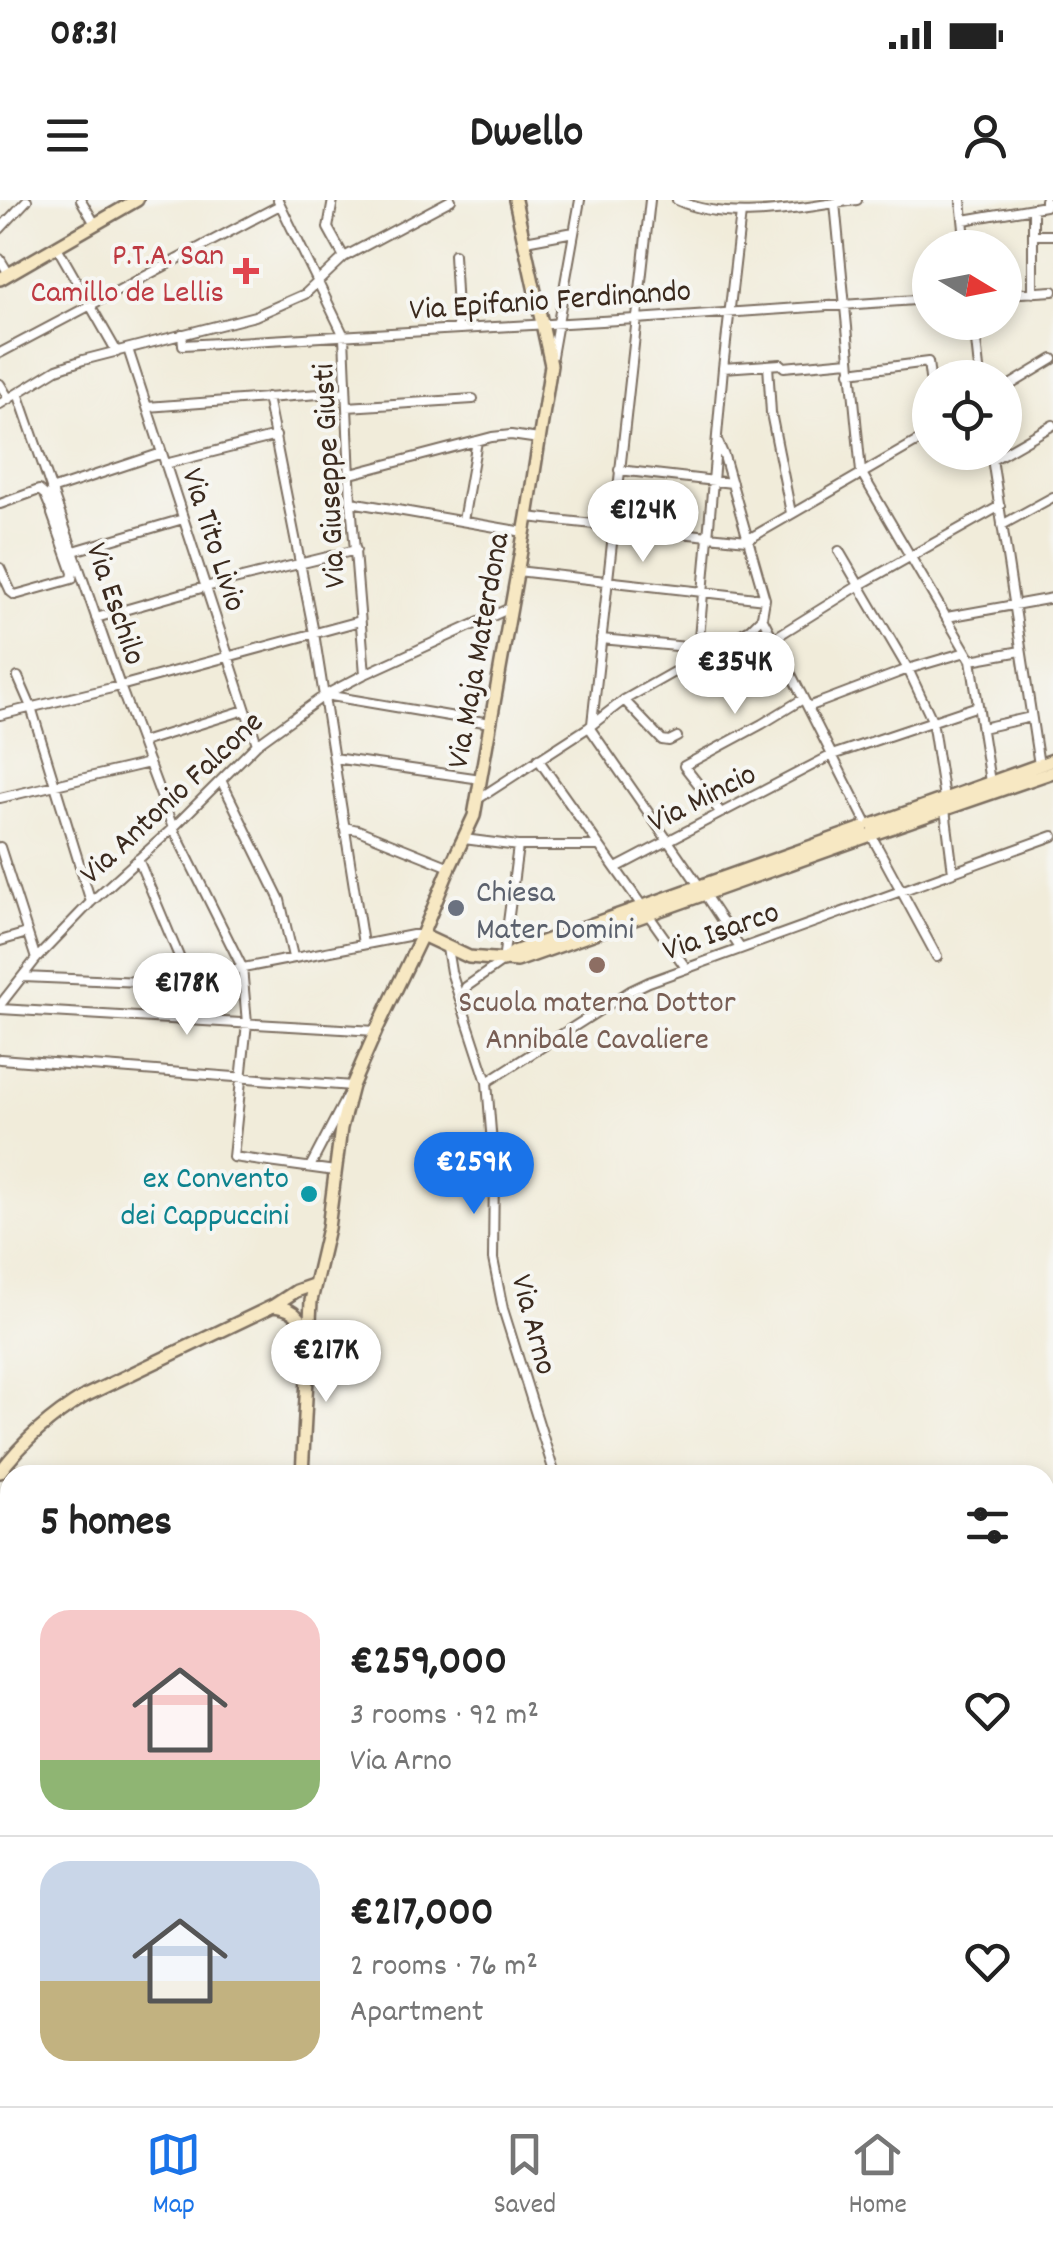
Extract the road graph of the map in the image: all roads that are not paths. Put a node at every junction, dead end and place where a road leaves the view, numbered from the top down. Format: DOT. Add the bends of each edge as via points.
graph roads {
  1 [pos="27,200"];
  2 [pos="81,200"];
  3 [pos="137,200"];
  4 [pos="333,200"];
  5 [pos="451,200"];
  6 [pos="514,200"];
  7 [pos="580,200"];
  8 [pos="650,200"];
  9 [pos="677,200"];
  10 [pos="857,200"];
  11 [pos="961,200"];
  12 [pos="1045,200"];
  13 [pos="279,202"];
  14 [pos="835,202"];
  15 [pos="437,203"];
  16 [pos="1034,208"];
  17 [pos="741,214"];
  18 [pos="964,220"];
  19 [pos="94,224"];
  20 [pos="0,229"];
  21 [pos="965,230"];
  22 [pos="574,232"];
  23 [pos="1033,235"];
  24 [pos="1053,235"];
  25 [pos="524,242"];
  26 [pos="56,247"];
  27 [pos="454,254"];
  28 [pos="344,257"];
  29 [pos="0,258"];
  30 [pos="4,276"];
  31 [pos="317,280"];
  32 [pos="1053,291"];
  33 [pos="1033,292"];
  34 [pos="1022,293"];
  35 [pos="912,300"];
  36 [pos="844,305"];
  37 [pos="90,306"];
  38 [pos="729,312"];
  39 [pos="636,319"];
  40 [pos="556,322"];
  41 [pos="540,324"];
  42 [pos="458,329"];
  43 [pos="182,334"];
  44 [pos="344,336"];
  45 [pos="128,349"];
  46 [pos="117,352"];
  47 [pos="0,353"];
  48 [pos="849,361"];
  49 [pos="912,364"];
  50 [pos="550,365"];
  51 [pos="768,365"];
  52 [pos="1050,365"];
  53 [pos="723,368"];
  54 [pos="850,372"];
  55 [pos="1022,379"];
  56 [pos="0,384"];
  57 [pos="346,392"];
  58 [pos="18,393"];
  59 [pos="268,398"];
  60 [pos="9,399"];
  61 [pos="473,399"];
  62 [pos="0,404"];
  63 [pos="147,406"];
  64 [pos="347,407"];
  65 [pos="1053,424"];
  66 [pos="276,436"];
  67 [pos="716,438"];
  68 [pos="540,439"];
  69 [pos="1022,440"];
  70 [pos="477,441"];
  71 [pos="912,444"];
  72 [pos="162,454"];
  73 [pos="166,464"];
  74 [pos="619,470"];
  75 [pos="994,470"];
  76 [pos="861,472"];
  77 [pos="351,474"];
  78 [pos="712,480"];
  79 [pos="732,483"];
  80 [pos="51,490"];
  81 [pos="1053,497"];
  82 [pos="351,502"];
  83 [pos="0,504"];
  84 [pos="1000,506"];
  85 [pos="56,513"];
  86 [pos="791,513"];
  87 [pos="527,517"];
  88 [pos="183,519"];
  89 [pos="462,521"];
  90 [pos="1002,525"];
  91 [pos="614,527"];
  92 [pos="524,532"];
  93 [pos="707,537"];
  94 [pos="748,540"];
  95 [pos="356,550"];
  96 [pos="74,551"];
  97 [pos="839,551"];
  98 [pos="911,556"];
  99 [pos="301,563"];
  100 [pos="0,568"];
  101 [pos="516,572"];
  102 [pos="607,580"];
  103 [pos="858,586"];
  104 [pos="205,587"];
  105 [pos="702,592"];
  106 [pos="1053,598"];
  107 [pos="764,599"];
  108 [pos="1014,604"];
  109 [pos="510,608"];
  110 [pos="762,616"];
  111 [pos="947,617"];
  112 [pos="96,618"];
  113 [pos="360,621"];
  114 [pos="314,633"];
  115 [pos="601,638"];
  116 [pos="774,639"];
  117 [pos="698,648"];
  118 [pos="1021,651"];
  119 [pos="227,656"];
  120 [pos="969,656"];
  121 [pos="697,662"];
  122 [pos="908,670"];
  123 [pos="365,674"];
  124 [pos="18,677"];
  125 [pos="120,686"];
  126 [pos="325,695"];
  127 [pos="624,700"];
  128 [pos="806,703"];
  129 [pos="978,706"];
  130 [pos="31,708"];
  131 [pos="244,710"];
  132 [pos="0,715"];
  133 [pos="1031,717"];
  134 [pos="932,720"];
  135 [pos="490,723"];
  136 [pos="590,726"];
  137 [pos="982,728"];
  138 [pos="678,737"];
  139 [pos="142,742"];
  140 [pos="256,744"];
  141 [pos="832,755"];
  142 [pos="334,758"];
  143 [pos="538,759"];
  144 [pos="1053,760"];
  145 [pos="149,763"];
  146 [pos="1039,765"];
  147 [pos="1053,772"];
  148 [pos="480,779"];
  149 [pos="221,780"];
  150 [pos="990,782"];
  151 [pos="54,786"];
  152 [pos="0,798"];
  153 [pos="478,799"];
  154 [pos="944,804"];
  155 [pos="721,813"];
  156 [pos="344,827"];
  157 [pos="173,828"];
  158 [pos="869,830"];
  159 [pos="1053,836"];
  160 [pos="464,839"];
  161 [pos="666,842"];
  162 [pos="518,846"];
  163 [pos="600,846"];
  164 [pos="0,848"];
  165 [pos="138,859"];
  166 [pos="450,868"];
  167 [pos="616,868"];
  168 [pos="953,872"];
  169 [pos="4,876"];
  170 [pos="702,891"];
  171 [pos="902,891"];
  172 [pos="92,902"];
  173 [pos="646,911"];
  174 [pos="28,933"];
  175 [pos="422,936"];
  176 [pos="0,941"];
  177 [pos="363,944"];
  178 [pos="447,948"];
  179 [pos="740,948"];
  180 [pos="293,957"];
  181 [pos="937,957"];
  182 [pos="36,959"];
  183 [pos="503,961"];
  184 [pos="242,966"];
  185 [pos="686,968"];
  186 [pos="23,976"];
  187 [pos="188,978"];
  188 [pos="460,1000"];
  189 [pos="0,1007"];
  190 [pos="247,1023"];
  191 [pos="376,1031"];
  192 [pos="0,1060"];
  193 [pos="240,1078"];
  194 [pos="486,1082"];
  195 [pos="352,1090"];
  196 [pos="310,1167"];
  197 [pos="335,1171"];
  198 [pos="314,1285"];
  199 [pos="311,1300"];
  200 [pos="273,1306"];
  201 [pos="287,1308"];
  202 [pos="309,1334"];
  203 [pos="6,1465"];
  204 [pos="302,1465"];
  205 [pos="552,1465"];
  1 -- 20 [label="street"];
  2 -- 19 [label="street"];
  3 -- 19 [label="main road"];
  4 -- 28 [label="street" via="328,228"];
  5 -- 15 [label="street"];
  6 -- 25 [label="main road, Via Maja Materdona"];
  7 -- 22 [label="street, Via Maja Materdona"];
  8 -- 39 [label="street"];
  9 -- 17 [label="street"];
  10 -- 14 [label="street"];
  11 -- 18 [label="street"];
  12 -- 16 [label="street"];
  13 -- 31 [label="street, Via Giuseppe Giusti"];
  13 -- 37 [label="street"];
  14 -- 17 [label="street"];
  14 -- 36 [label="street"];
  15 -- 28 [label="street"];
  16 -- 18 [label="street"];
  16 -- 23 [label="street"];
  17 -- 38 [label="street"];
  18 -- 21 [label="street"];
  19 -- 26 [label="main road"];
  22 -- 25 [label="street"];
  22 -- 40 [label="street, Via Maja Materdona"];
  23 -- 24 [label="street"];
  23 -- 33 [label="street"];
  25 -- 41 [label="main road, Via Maja Materdona"];
  26 -- 30 [label="main road"];
  26 -- 37 [label="street"];
  27 -- 42 [label="street"];
  28 -- 31 [label="street"];
  29 -- 30 [label="street"];
  31 -- 43 [label="street" via="305,294 254,316"];
  31 -- 44 [label="street, Via Giuseppe Giusti"];
  32 -- 33 [label="street"];
  33 -- 34 [label="street"];
  35 -- 36 [label="street, Via Epifanio Ferdinando"];
  36 -- 38 [label="street, Via Epifanio Ferdinando"];
  36 -- 48 [label="street"];
  37 -- 46 [label="street"];
  37 -- 47 [label="street"];
  38 -- 39 [label="street, Via Epifanio Ferdinando"];
  38 -- 53 [label="street"];
  39 -- 40 [label="street, Via Epifanio Ferdinando"];
  39 -- 74 [label="street"];
  40 -- 41 [label="street, Via Epifanio Ferdinando"];
  40 -- 50 [label="street, Via Maja Materdona"];
  41 -- 42 [label="street, Via Epifanio Ferdinando"];
  41 -- 50 [label="main road, Via Maja Materdona"];
  42 -- 44 [label="street, Via Epifanio Ferdinando"];
  43 -- 44 [label="street, Via Epifanio Ferdinando" via="183,345"];
  43 -- 45 [label="street"];
  44 -- 57 [label="street, Via Giuseppe Giusti"];
  45 -- 46 [label="street"];
  45 -- 63 [label="street, Via Tito Livio"];
  46 -- 58 [label="street" via="57,368"];
  48 -- 51 [label="street"];
  48 -- 54 [label="street"];
  49 -- 54 [label="street"];
  50 -- 68 [label="main road, Via Maja Materdona"];
  51 -- 53 [label="street"];
  51 -- 86 [label="street" via="770,412"];
  52 -- 55 [label="street"];
  53 -- 67 [label="street"];
  54 -- 76 [label="street"];
  56 -- 60 [label="street"];
  57 -- 59 [label="street"];
  57 -- 64 [label="street, Via Giuseppe Giusti"];
  58 -- 60 [label="street"];
  58 -- 80 [label="street, Via Eschilo"];
  59 -- 63 [label="street"];
  59 -- 66 [label="street"];
  60 -- 62 [label="street"];
  61 -- 64 [label="street"];
  63 -- 72 [label="street, Via Tito Livio"];
  64 -- 77 [label="street, Via Giuseppe Giusti"];
  65 -- 69 [label="street"];
  66 -- 73 [label="street"];
  66 -- 99 [label="street"];
  67 -- 78 [label="street"];
  67 -- 79 [label="street"];
  68 -- 70 [label="street"];
  68 -- 87 [label="main road, Via Maja Materdona"];
  70 -- 77 [label="street"];
  70 -- 89 [label="street"];
  71 -- 76 [label="street"];
  72 -- 73 [label="street, Via Tito Livio"];
  72 -- 80 [label="street"];
  73 -- 88 [label="street, Via Tito Livio"];
  74 -- 78 [label="street"];
  74 -- 91 [label="street"];
  75 -- 84 [label="street"];
  76 -- 86 [label="street"];
  76 -- 98 [label="street"];
  77 -- 82 [label="street, Via Giuseppe Giusti"];
  78 -- 79 [label="street"];
  78 -- 93 [label="street"];
  79 -- 94 [label="street"];
  80 -- 85 [label="street, Via Eschilo"];
  81 -- 90 [label="street"];
  82 -- 89 [label="street"];
  82 -- 95 [label="street, Via Giuseppe Giusti"];
  83 -- 85 [label="street" via="39,490"];
  84 -- 90 [label="street"];
  84 -- 98 [label="street"];
  85 -- 96 [label="street, Via Eschilo"];
  85 -- 100 [label="street" via="72,579 15,595"];
  86 -- 94 [label="street"];
  87 -- 91 [label="street"];
  87 -- 92 [label="main road, Via Maja Materdona"];
  88 -- 96 [label="street"];
  88 -- 104 [label="street, Via Tito Livio"];
  89 -- 92 [label="street"];
  90 -- 108 [label="street"];
  91 -- 93 [label="street"];
  91 -- 102 [label="street"];
  92 -- 101 [label="main road, Via Maja Materdona"];
  93 -- 94 [label="street"];
  93 -- 105 [label="street"];
  94 -- 107 [label="street"];
  95 -- 99 [label="street"];
  95 -- 113 [label="street, Via Giuseppe Giusti"];
  96 -- 112 [label="street, Via Eschilo"];
  97 -- 103 [label="street"];
  98 -- 103 [label="street"];
  98 -- 111 [label="street"];
  99 -- 104 [label="street"];
  99 -- 114 [label="street"];
  101 -- 102 [label="street"];
  101 -- 109 [label="main road, Via Maja Materdona"];
  102 -- 105 [label="street"];
  102 -- 115 [label="street"];
  103 -- 116 [label="street"];
  103 -- 122 [label="street"];
  104 -- 112 [label="street"];
  104 -- 119 [label="street, Via Tito Livio"];
  105 -- 107 [label="street"];
  105 -- 117 [label="street"];
  106 -- 108 [label="street"];
  107 -- 110 [label="street"];
  108 -- 111 [label="street"];
  108 -- 118 [label="street"];
  109 -- 123 [label="street, Via Antonio Falcone"];
  109 -- 135 [label="main road, Via Maja Materdona"];
  110 -- 116 [label="street"];
  110 -- 121 [label="street"];
  111 -- 120 [label="street"];
  112 -- 125 [label="street, Via Eschilo"];
  113 -- 114 [label="street"];
  113 -- 123 [label="street, Via Giuseppe Giusti"];
  114 -- 119 [label="street"];
  114 -- 126 [label="street"];
  115 -- 117 [label="street"];
  115 -- 136 [label="street"];
  116 -- 128 [label="street"];
  117 -- 121 [label="street"];
  118 -- 120 [label="street"];
  118 -- 133 [label="street"];
  119 -- 125 [label="street"];
  119 -- 131 [label="street, Via Tito Livio"];
  120 -- 122 [label="street"];
  120 -- 129 [label="street"];
  121 -- 127 [label="street"];
  122 -- 128 [label="street"];
  122 -- 134 [label="street"];
  123 -- 126 [label="street, Via Antonio Falcone"];
  124 -- 130 [label="street"];
  125 -- 130 [label="street"];
  125 -- 139 [label="street, Via Eschilo"];
  126 -- 135 [label="street"];
  126 -- 140 [label="street, Via Antonio Falcone"];
  126 -- 142 [label="street"];
  127 -- 136 [label="street"];
  127 -- 138 [label="street" via="662,740"];
  128 -- 141 [label="street"];
  128 -- 155 [label="street" via="684,766"];
  129 -- 134 [label="street, Via Mincio"];
  129 -- 137 [label="street"];
  130 -- 132 [label="street"];
  130 -- 151 [label="street"];
  131 -- 139 [label="street"];
  131 -- 140 [label="street, Via Tito Livio"];
  133 -- 137 [label="street"];
  133 -- 146 [label="street"];
  134 -- 141 [label="street, Via Mincio"];
  134 -- 154 [label="street"];
  135 -- 148 [label="main road, Via Maja Materdona"];
  136 -- 143 [label="street"];
  136 -- 161 [label="street"];
  137 -- 150 [label="street"];
  139 -- 145 [label="street, Via Eschilo"];
  140 -- 149 [label="street, Via Antonio Falcone"];
  141 -- 155 [label="street, Via Mincio"];
  141 -- 158 [label="street"];
  142 -- 148 [label="street"];
  142 -- 156 [label="street"];
  143 -- 153 [label="street"];
  143 -- 163 [label="street"];
  144 -- 146 [label="main road"];
  145 -- 151 [label="street"];
  145 -- 157 [label="street, Via Eschilo"];
  146 -- 150 [label="main road"];
  147 -- 154 [label="main road"];
  148 -- 153 [label="main road, Via Maja Materdona"];
  149 -- 157 [label="street, Via Antonio Falcone"];
  149 -- 180 [label="street" via="280,900"];
  150 -- 154 [label="main road"];
  151 -- 152 [label="street"];
  151 -- 172 [label="street"];
  153 -- 160 [label="main road, Via Maja Materdona"];
  154 -- 158 [label="main road"];
  154 -- 168 [label="street"];
  155 -- 161 [label="street, Via Mincio"];
  156 -- 166 [label="street"];
  156 -- 177 [label="street"];
  157 -- 165 [label="street, Via Antonio Falcone"];
  157 -- 184 [label="street, Via Eschilo"];
  158 -- 170 [label="main road"];
  158 -- 171 [label="street"];
  159 -- 168 [label="street, Via Isarco"];
  160 -- 162 [label="street"];
  160 -- 166 [label="main road, Via Maja Materdona"];
  161 -- 167 [label="street, Via Mincio"];
  161 -- 170 [label="street"];
  162 -- 163 [label="street"];
  162 -- 183 [label="street"];
  163 -- 167 [label="street"];
  164 -- 169 [label="street"];
  165 -- 172 [label="street, Via Antonio Falcone"];
  165 -- 187 [label="street"];
  166 -- 175 [label="main road, Via Maja Materdona"];
  167 -- 173 [label="street"];
  168 -- 171 [label="street, Via Isarco"];
  169 -- 174 [label="street"];
  170 -- 173 [label="main road"];
  170 -- 179 [label="street"];
  171 -- 179 [label="street, Via Isarco"];
  171 -- 181 [label="street"];
  172 -- 182 [label="street, Via Antonio Falcone"];
  173 -- 183 [label="main road"];
  173 -- 185 [label="street"];
  174 -- 176 [label="street"];
  174 -- 182 [label="street"];
  175 -- 177 [label="street"];
  175 -- 178 [label="main road"];
  175 -- 191 [label="main road, Via Maja Materdona"];
  177 -- 180 [label="street"];
  178 -- 183 [label="main road"];
  178 -- 188 [label="street, Via Arno"];
  179 -- 185 [label="street, Via Isarco"];
  180 -- 184 [label="street"];
  182 -- 186 [label="street, Via Antonio Falcone"];
  183 -- 188 [label="street"];
  184 -- 187 [label="street"];
  184 -- 190 [label="street"];
  185 -- 194 [label="street, Via Isarco" via="630,991"];
  186 -- 187 [label="street" via="166,983"];
  186 -- 189 [label="street, Via Antonio Falcone"];
  188 -- 194 [label="street, Via Arno"];
  189 -- 190 [label="street"];
  190 -- 191 [label="street"];
  190 -- 193 [label="street"];
  191 -- 195 [label="main road, Via Maja Materdona"];
  192 -- 193 [label="street"];
  193 -- 195 [label="street"];
  193 -- 196 [label="street" via="233,1157"];
  194 -- 205 [label="street, Via Arno" via="493,1259"];
  195 -- 196 [label="street"];
  195 -- 197 [label="main road, Via Maja Materdona"];
  196 -- 197 [label="street"];
  197 -- 198 [label="main road, Via Maja Materdona"];
  198 -- 199 [label="main road, Via Maja Materdona"];
  198 -- 200 [label="main road"];
  199 -- 201 [label="main road"];
  199 -- 202 [label="main road, Via Maja Materdona"];
  200 -- 201 [label="main road"];
  200 -- 203 [label="main road" via="86,1396 33,1434"];
  201 -- 202 [label="main road"];
  202 -- 204 [label="main road, Via Maja Materdona"];
}
